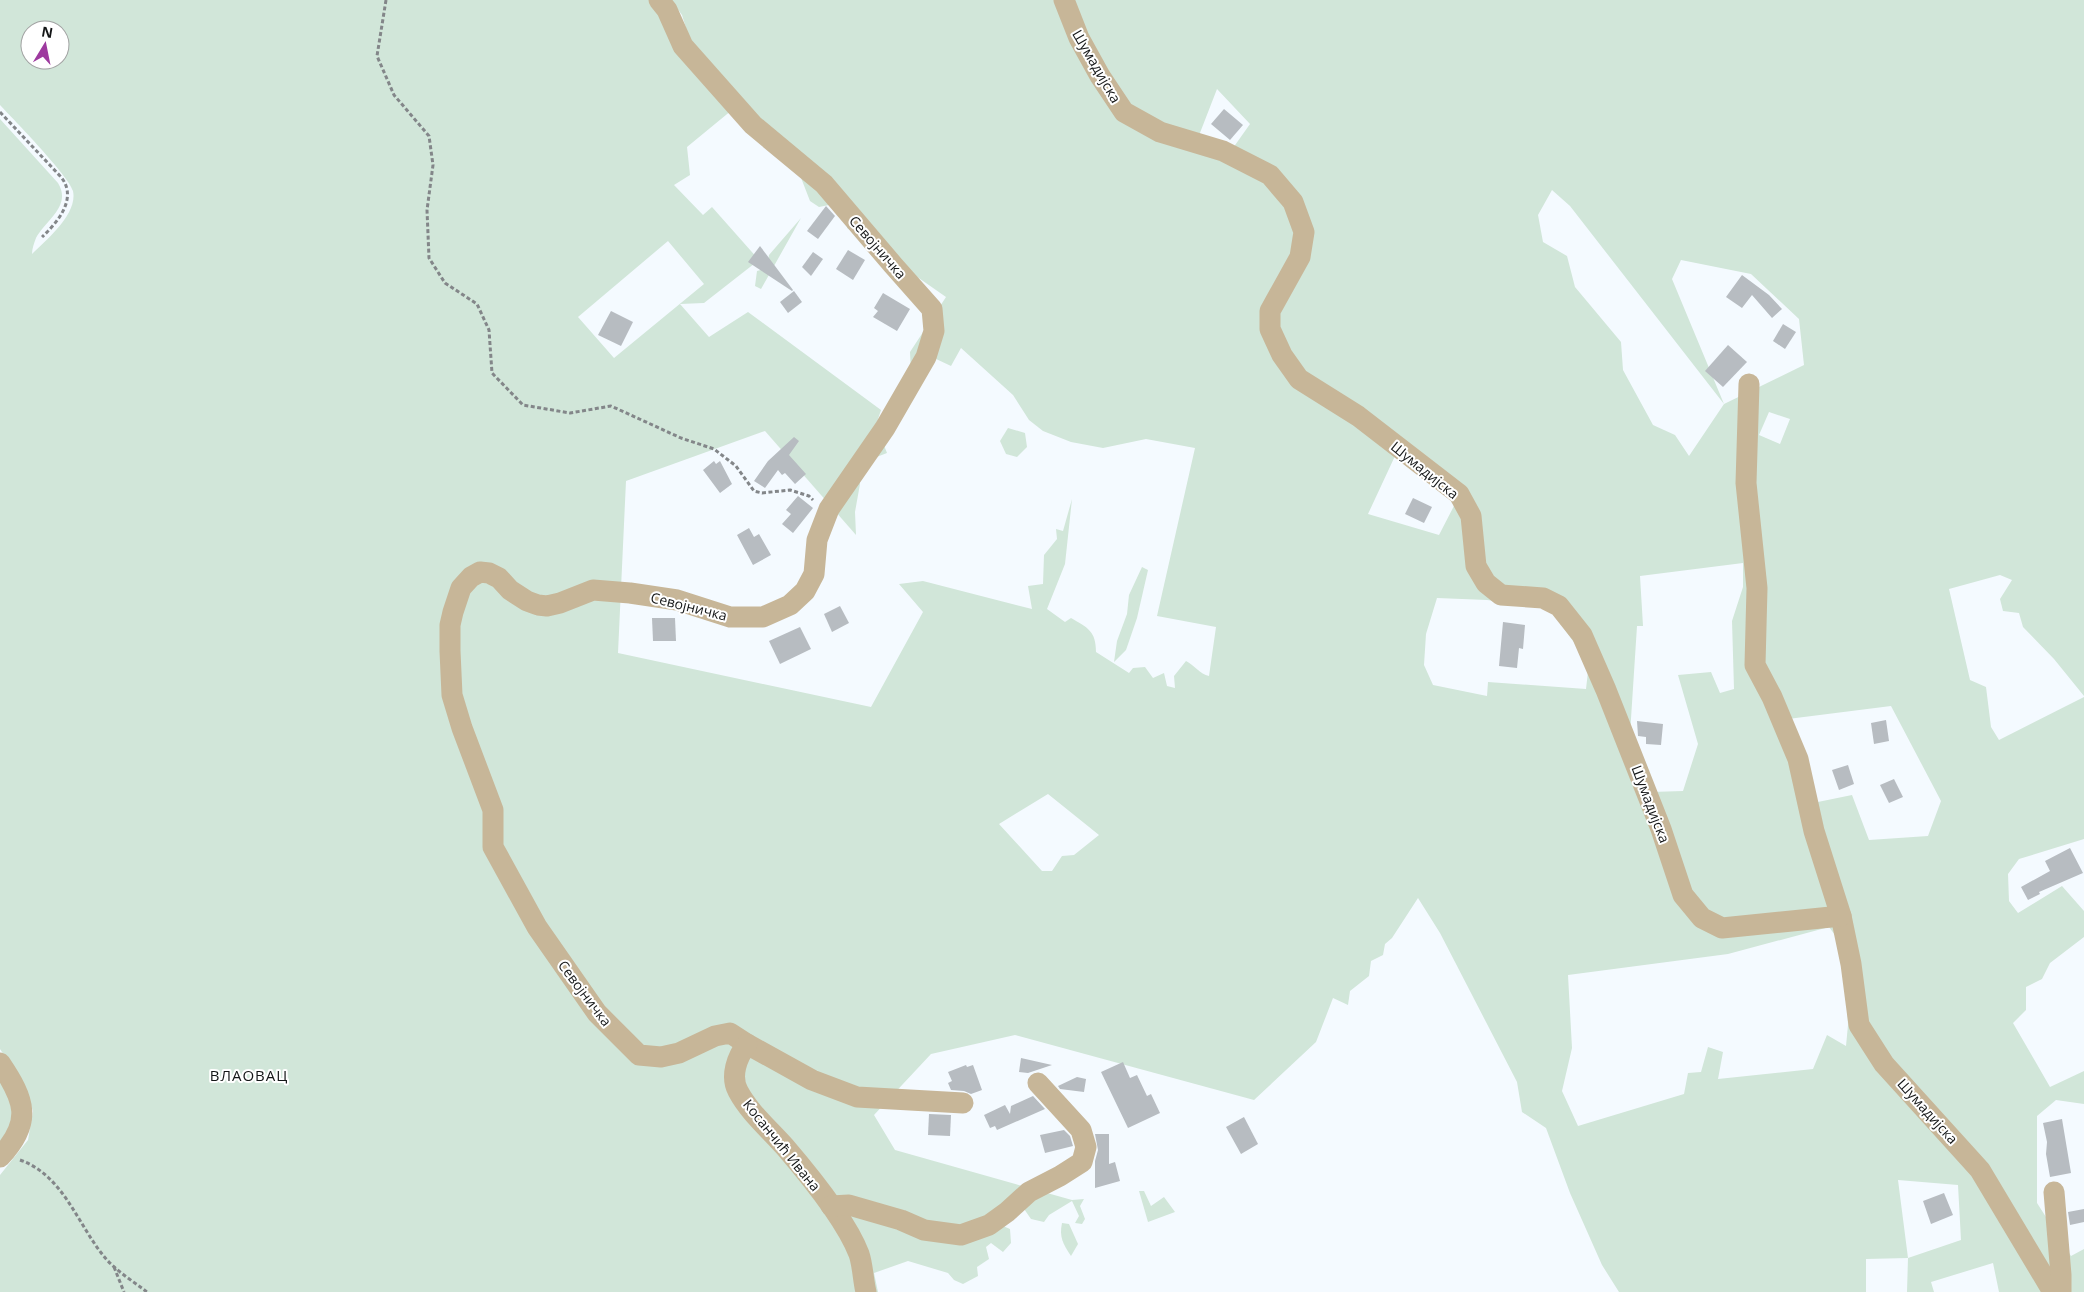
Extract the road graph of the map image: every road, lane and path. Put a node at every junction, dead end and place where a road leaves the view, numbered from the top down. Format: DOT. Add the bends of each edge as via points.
graph roads {
  1 [pos="386,0"];
  2 [pos="659,0"];
  3 [pos="1064,0"];
  4 [pos="0,112"];
  5 [pos="42,237"];
  6 [pos="1749,384"];
  7 [pos="823,525"];
  8 [pos="1841,916"];
  9 [pos="747,1044"];
  10 [pos="0,1063"];
  11 [pos="1038,1083"];
  12 [pos="963,1103"];
  13 [pos="1,1156"];
  14 [pos="2054,1192"];
  15 [pos="831,1206"];
  16 [pos="113,1265"];
  17 [pos="124,1292"];
  18 [pos="147,1292"];
  19 [pos="866,1292"];
  20 [pos="2054,1292"];
  21 [pos="2061,1292"];
  1 -- 7 [label="path" via="377,56 394,95 429,136 433,165 427,210 429,258 445,283 477,304 489,330 492,373 523,405 570,413 611,406 681,438 714,449 736,466 754,491 790,490 810,496 820,509"];
  2 -- 7 [label="street, Севојничка" via="683,46 753,125 824,184 932,308 934,331 926,357 885,428 829,509"];
  3 -- 8 [label="street, Шумадијска" via="1079,38 1124,112 1160,132 1223,151 1270,175 1293,202 1304,232 1300,257 1270,310 1270,329 1282,355 1299,379 1358,416 1459,494 1471,516 1476,566 1486,583 1501,595 1543,598 1559,606 1582,635 1661,829 1683,895 1702,918 1722,928"];
  4 -- 5 [label="path" via="68,188 64,210"];
  6 -- 8 [label="street, Шумадијска" via="1746,483 1757,588 1755,665 1798,760 1814,831"];
  7 -- 9 [label="street, Севојничка" via="817,540 814,574 805,591 790,605 763,617 730,617 677,600 593,590 560,603 538,605 510,590 499,578 480,572 461,588 450,625 452,695 493,810 493,846 537,927 597,1013 639,1054 661,1057 679,1053 715,1036 730,1033"];
  8 -- 20 [label="street, Шумадијска" via="1859,1025 1884,1064 1980,1170"];
  9 -- 12 [label="street" via="812,1080 857,1097"];
  9 -- 15 [label="street, Косанчић Ивана" via="735,1069 737,1089"];
  10 -- 13 [label="street" via="19,1095 22,1115 18,1135"];
  11 -- 15 [label="street" via="1081,1130 1086,1147 1082,1162 1029,1192 988,1225 961,1235 924,1230 849,1205"];
  13 -- 16 [label="path" via="28,1163 44,1172"];
  14 -- 21 [label="street"];
  15 -- 19 [label="street, Косанчић Ивана" via="859,1254"];
  16 -- 17 [label="path"];
  16 -- 18 [label="path"];
}
